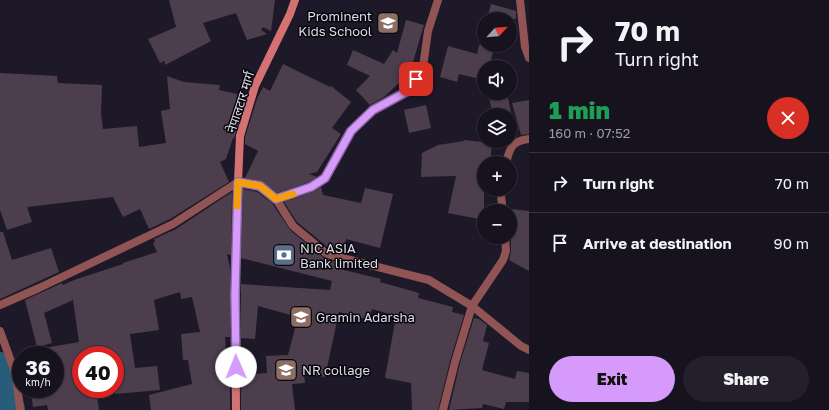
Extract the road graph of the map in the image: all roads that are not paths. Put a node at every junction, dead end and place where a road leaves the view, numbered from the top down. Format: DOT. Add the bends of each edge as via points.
graph roads {
  1 [pos="295,0"];
  2 [pos="438,0"];
  3 [pos="520,0"];
  4 [pos="529,58"];
  5 [pos="529,139"];
  6 [pos="508,156"];
  7 [pos="238,182"];
  8 [pos="276,199"];
  9 [pos="506,244"];
  10 [pos="0,305"];
  11 [pos="472,306"];
  12 [pos="0,331"];
  13 [pos="529,350"];
  14 [pos="20,410"];
  15 [pos="236,410"];
  16 [pos="443,410"];
  1 -- 7 [label="street, नेपालटार मार्ग" via="255,86 240,136"];
  2 -- 8 [label="street" via="428,31 423,67 408,91 373,110 351,131 325,178 311,187"];
  3 -- 4 [label="street" via="525,47"];
  5 -- 6 [label="street" via="519,140 512,145"];
  7 -- 8 [label="street" via="260,186"];
  7 -- 10 [label="street" via="173,224"];
  7 -- 15 [label="street, नेपालटार मार्ग" via="235,295"];
  8 -- 11 [label="street" via="293,226 327,254 429,280"];
  9 -- 11 [label="street" via="503,260"];
  11 -- 13 [label="street"];
  11 -- 16 [label="street"];
  12 -- 14 [label="street" via="16,375"];
}
